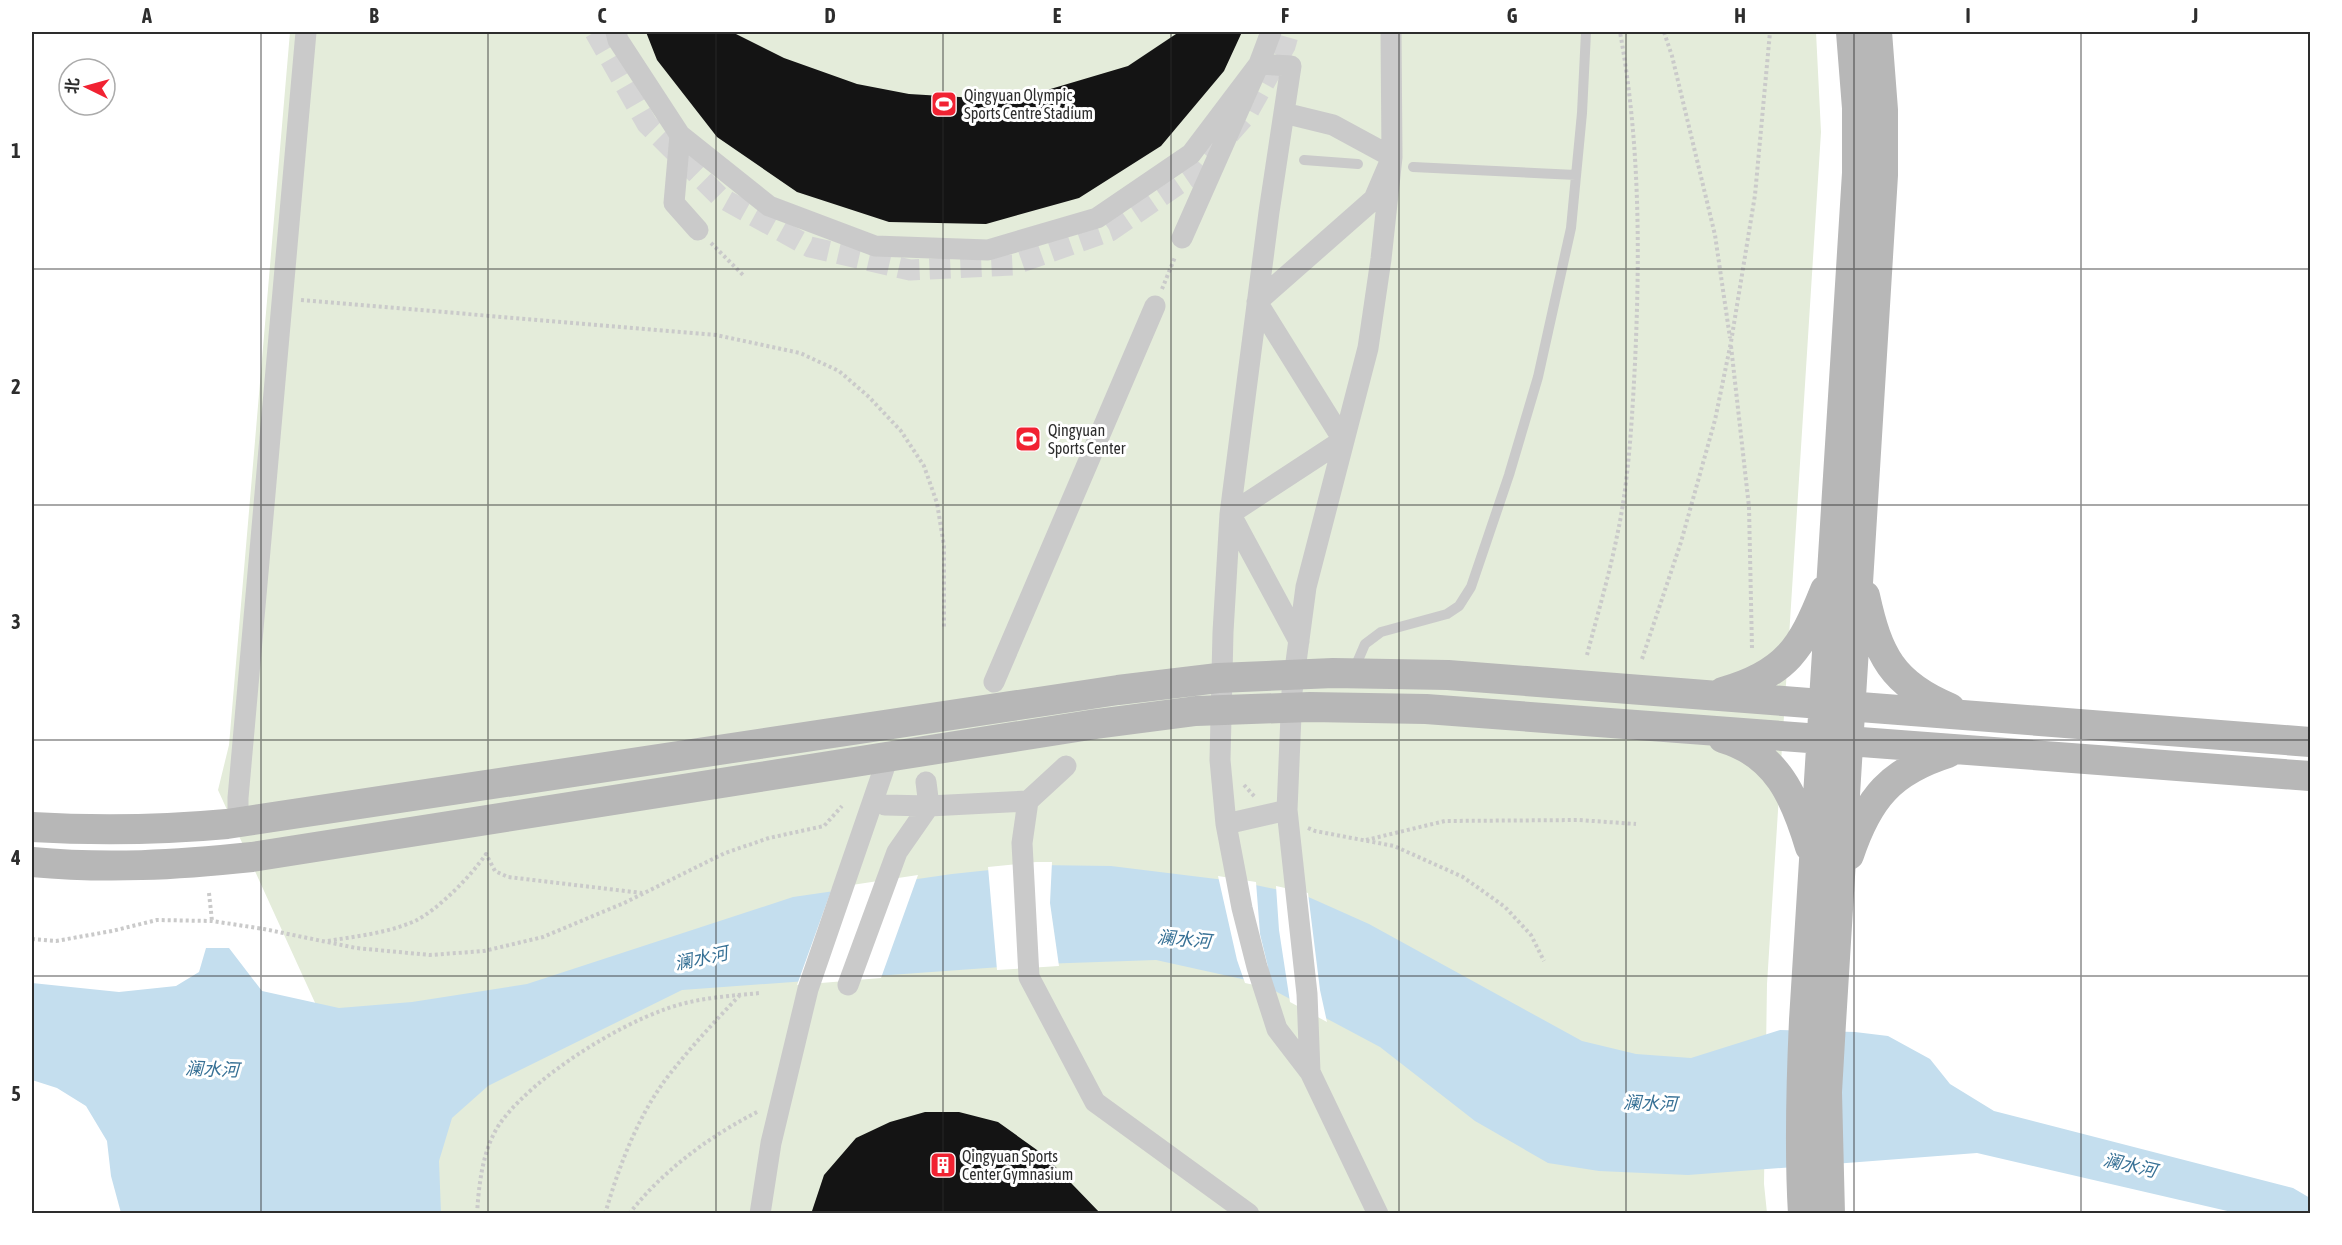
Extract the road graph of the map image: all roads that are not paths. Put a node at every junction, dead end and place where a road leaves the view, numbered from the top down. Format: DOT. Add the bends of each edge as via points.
graph roads {
  1 [pos="306,32"];
  2 [pos="616,32"];
  3 [pos="1271,32"];
  4 [pos="1391,32"];
  5 [pos="1586,32"];
  6 [pos="1851,32"];
  7 [pos="1877,32"];
  8 [pos="1259,64"];
  9 [pos="1284,113"];
  10 [pos="680,135"];
  11 [pos="1392,157"];
  12 [pos="1304,160"];
  13 [pos="1358,164"];
  14 [pos="1413,167"];
  15 [pos="1576,175"];
  16 [pos="698,230"];
  17 [pos="1182,238"];
  18 [pos="1257,302"];
  19 [pos="1155,306"];
  20 [pos="1343,440"];
  21 [pos="1230,514"];
  22 [pos="1846,569"];
  23 [pos="1299,641"];
  24 [pos="1352,674"];
  25 [pos="994,682"];
  26 [pos="1711,695"];
  27 [pos="1838,705"];
  28 [pos="1967,715"];
  29 [pos="1691,729"];
  30 [pos="1836,740"];
  31 [pos="2310,742"];
  32 [pos="1959,750"];
  33 [pos="888,757"];
  34 [pos="1066,766"];
  35 [pos="2310,776"];
  36 [pos="926,782"];
  37 [pos="1028,801"];
  38 [pos="885,805"];
  39 [pos="929,806"];
  40 [pos="1287,810"];
  41 [pos="238,823"];
  42 [pos="1226,824"];
  43 [pos="32,827"];
  44 [pos="32,862"];
  45 [pos="1815,865"];
  46 [pos="1839,889"];
  47 [pos="848,985"];
  48 [pos="1818,1022"];
  49 [pos="1310,1072"];
  50 [pos="1814,1172"];
  51 [pos="760,1214"];
  52 [pos="1249,1214"];
  53 [pos="1378,1214"];
  54 [pos="1803,1214"];
  55 [pos="1830,1214"];
  1 -- 41 [label="street"];
  2 -- 10 [label="street"];
  3 -- 8 [label="street"];
  4 -- 11 [label="street"];
  5 -- 15 [label="lane"];
  6 -- 22 [label="street" via="1857,172"];
  7 -- 22 [label="street" via="1883,175"];
  8 -- 9 [label="street" via="1291,66"];
  8 -- 10 [label="street" via="1191,154 1097,218 988,250 875,246 769,206"];
  8 -- 17 [label="street"];
  9 -- 11 [label="street" via="1334,125"];
  9 -- 18 [label="street"];
  10 -- 16 [label="street" via="675,203"];
  11 -- 18 [label="street" via="1374,199"];
  11 -- 20 [label="street" via="1368,348"];
  12 -- 13 [label="lane"];
  14 -- 15 [label="lane"];
  15 -- 24 [label="lane" via="1571,228 1538,376 1471,587 1459,606 1447,614 1381,632 1365,644"];
  18 -- 20 [label="street"];
  18 -- 21 [label="street"];
  19 -- 25 [label="street"];
  20 -- 21 [label="street"];
  20 -- 23 [label="street" via="1306,586"];
  21 -- 23 [label="street"];
  21 -- 42 [label="street" via="1220,694 1220,760"];
  22 -- 26 [label="street" via="1799,646 1786,660 1755,681"];
  22 -- 27 [label="street"];
  22 -- 28 [label="street" via="1883,654 1895,672 1926,698"];
  23 -- 40 [label="street" via="1292,692"];
  24 -- 26 [label="street" via="1448,675"];
  24 -- 41 [label="street" via="1218,678 1118,690"];
  26 -- 27 [label="street"];
  27 -- 28 [label="street"];
  27 -- 30 [label="street"];
  28 -- 31 [label="street"];
  29 -- 30 [label="street"];
  29 -- 33 [label="street" via="1426,709 1310,707 1196,711"];
  29 -- 45 [label="street" via="1736,742 1770,764 1800,813"];
  30 -- 32 [label="street"];
  30 -- 45 [label="street"];
  30 -- 46 [label="street"];
  32 -- 35 [label="street"];
  32 -- 46 [label="street" via="1908,769 1889,783 1862,822"];
  33 -- 44 [label="street" via="252,857 157,866"];
  33 -- 51 [label="street" via="808,989 771,1143"];
  34 -- 37 [label="street"];
  36 -- 39 [label="street"];
  37 -- 39 [label="street"];
  37 -- 52 [label="street" via="1022,843 1029,977 1095,1102"];
  38 -- 39 [label="street"];
  39 -- 47 [label="street" via="897,852"];
  40 -- 42 [label="street"];
  40 -- 49 [label="street" via="1307,994"];
  41 -- 43 [label="street" via="166,830"];
  42 -- 49 [label="street" via="1244,918 1277,1029"];
  45 -- 48 [label="street"];
  46 -- 48 [label="street"];
  48 -- 50 [label="street" via="1801,1090"];
  49 -- 53 [label="street"];
  50 -- 54 [label="street"];
  50 -- 55 [label="street"];
}
